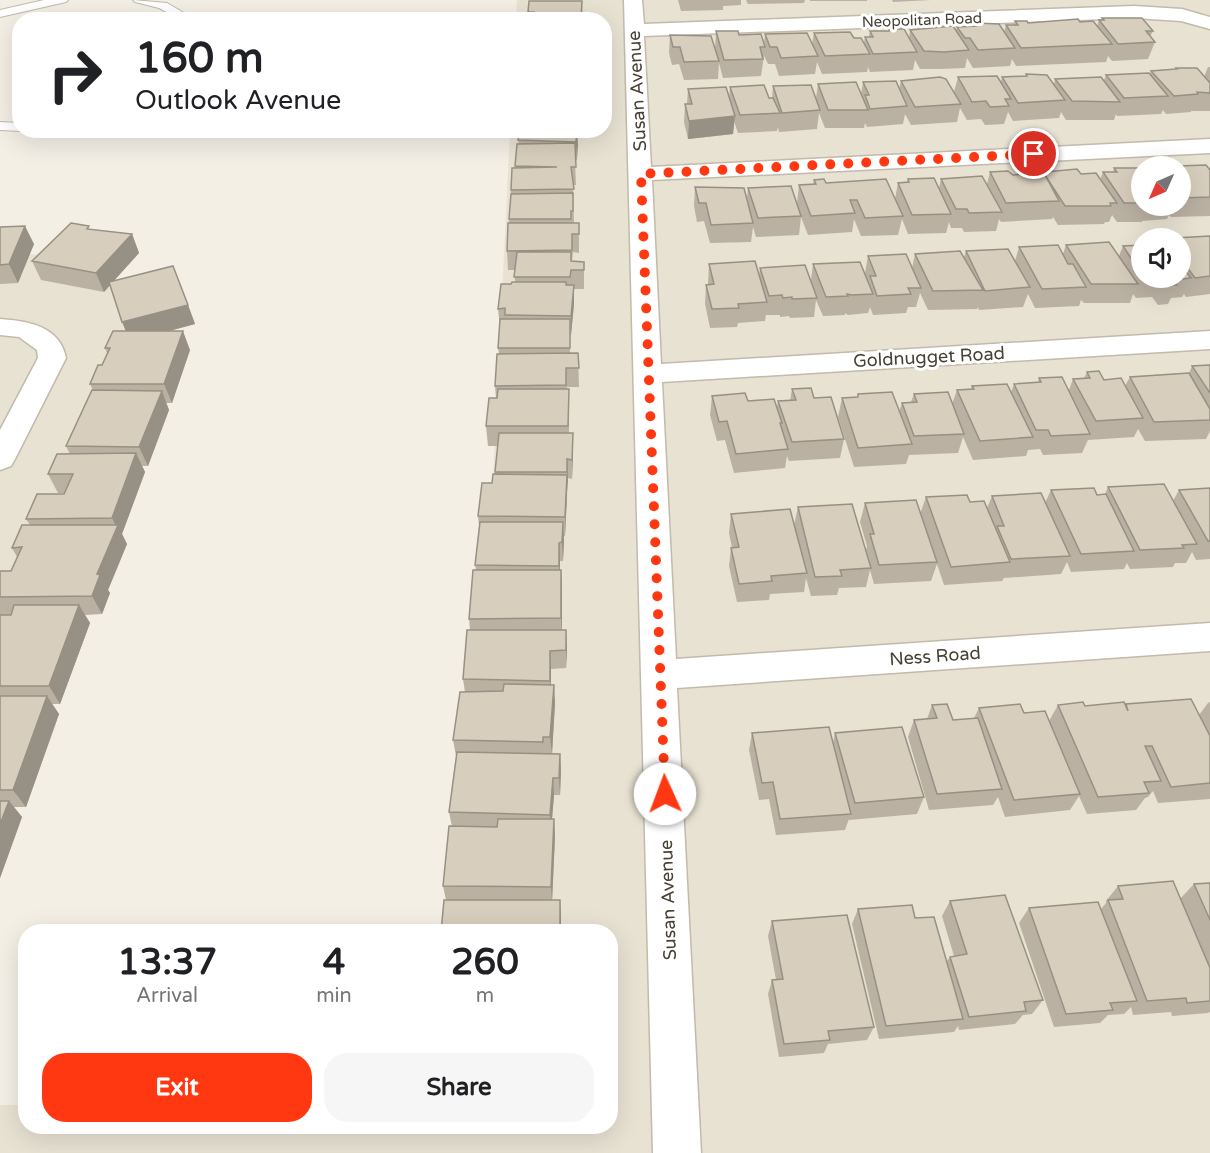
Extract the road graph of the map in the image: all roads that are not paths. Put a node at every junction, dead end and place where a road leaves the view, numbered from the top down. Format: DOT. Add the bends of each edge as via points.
graph roads {
  1 [pos="62,0"];
  2 [pos="139,0"];
  3 [pos="633,0"];
  4 [pos="1048,8"];
  5 [pos="176,12"];
  6 [pos="0,14"];
  7 [pos="1210,23"];
  8 [pos="633,30"];
  9 [pos="1210,146"];
  10 [pos="641,174"];
  11 [pos="0,327"];
  12 [pos="1210,340"];
  13 [pos="649,374"];
  14 [pos="0,459"];
  15 [pos="1210,637"];
  16 [pos="660,675"];
  17 [pos="677,1153"];
  1 -- 6 [label="lane"];
  2 -- 5 [label="lane"];
  3 -- 8 [label="street, Susan Avenue"];
  4 -- 7 [label="street, Neopolitan Road" via="1182,15"];
  4 -- 8 [label="street, Neopolitan Road"];
  8 -- 10 [label="street, Susan Avenue"];
  9 -- 10 [label="street"];
  10 -- 13 [label="street, Susan Avenue"];
  11 -- 14 [label="street" via="26,329 50,346 52,358"];
  12 -- 13 [label="street, Goldnugget Road"];
  13 -- 16 [label="street, Susan Avenue"];
  15 -- 16 [label="street, Ness Road"];
  16 -- 17 [label="street, Susan Avenue"];
}
